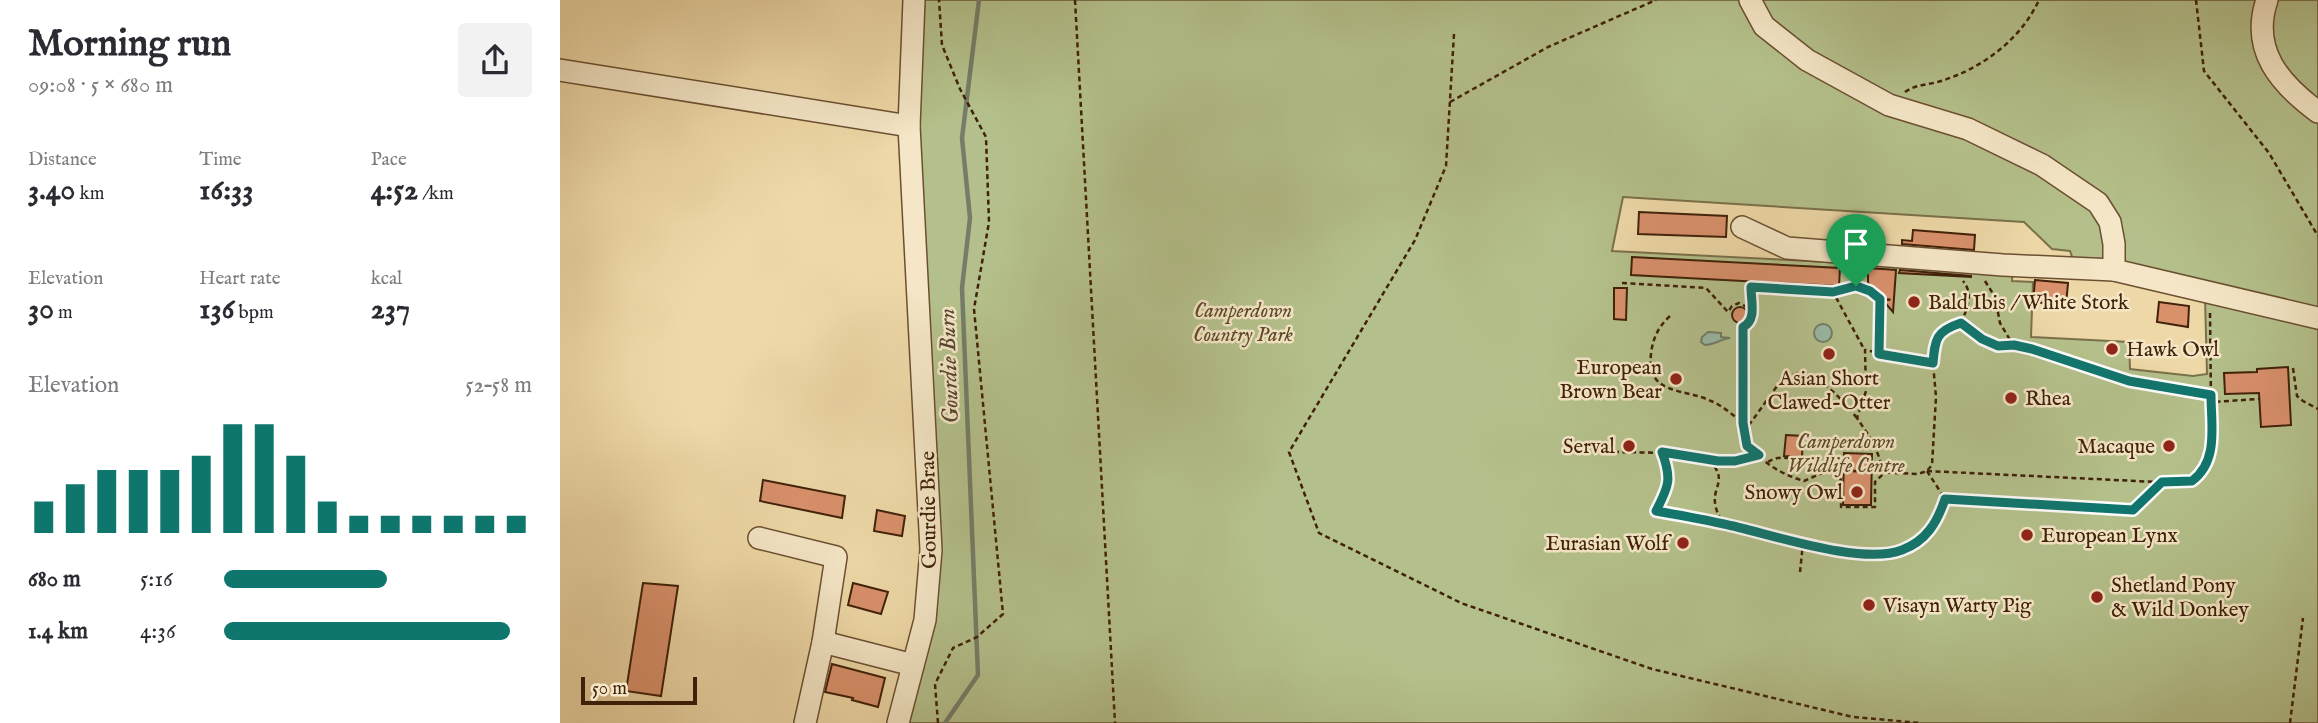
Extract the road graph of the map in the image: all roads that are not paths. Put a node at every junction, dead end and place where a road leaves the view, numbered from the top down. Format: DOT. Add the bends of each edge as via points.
graph roads {
  1 [pos="915,0"];
  2 [pos="1750,0"];
  3 [pos="2267,0"];
  4 [pos="560,70"];
  5 [pos="2318,112"];
  6 [pos="909,126"];
  7 [pos="1742,226"];
  8 [pos="2114,270"];
  9 [pos="2318,318"];
  10 [pos="759,538"];
  11 [pos="823,642"];
  12 [pos="913,666"];
  13 [pos="805,723"];
  14 [pos="898,723"];
  1 -- 6 [label="street, Gourdie Brae"];
  2 -- 8 [label="street" via="1764,26 1807,60 1889,105 1968,129 2042,165 2098,203 2110,222"];
  3 -- 5 [label="street" via="2261,17 2264,48 2277,74"];
  4 -- 6 [label="street"];
  6 -- 12 [label="street, Gourdie Brae" via="931,550 925,620"];
  7 -- 8 [label="street" via="1787,248"];
  8 -- 9 [label="street"];
  10 -- 11 [label="street" via="836,557"];
  11 -- 12 [label="street"];
  11 -- 13 [label="street"];
  12 -- 14 [label="street, Gourdie Brae"];
}
